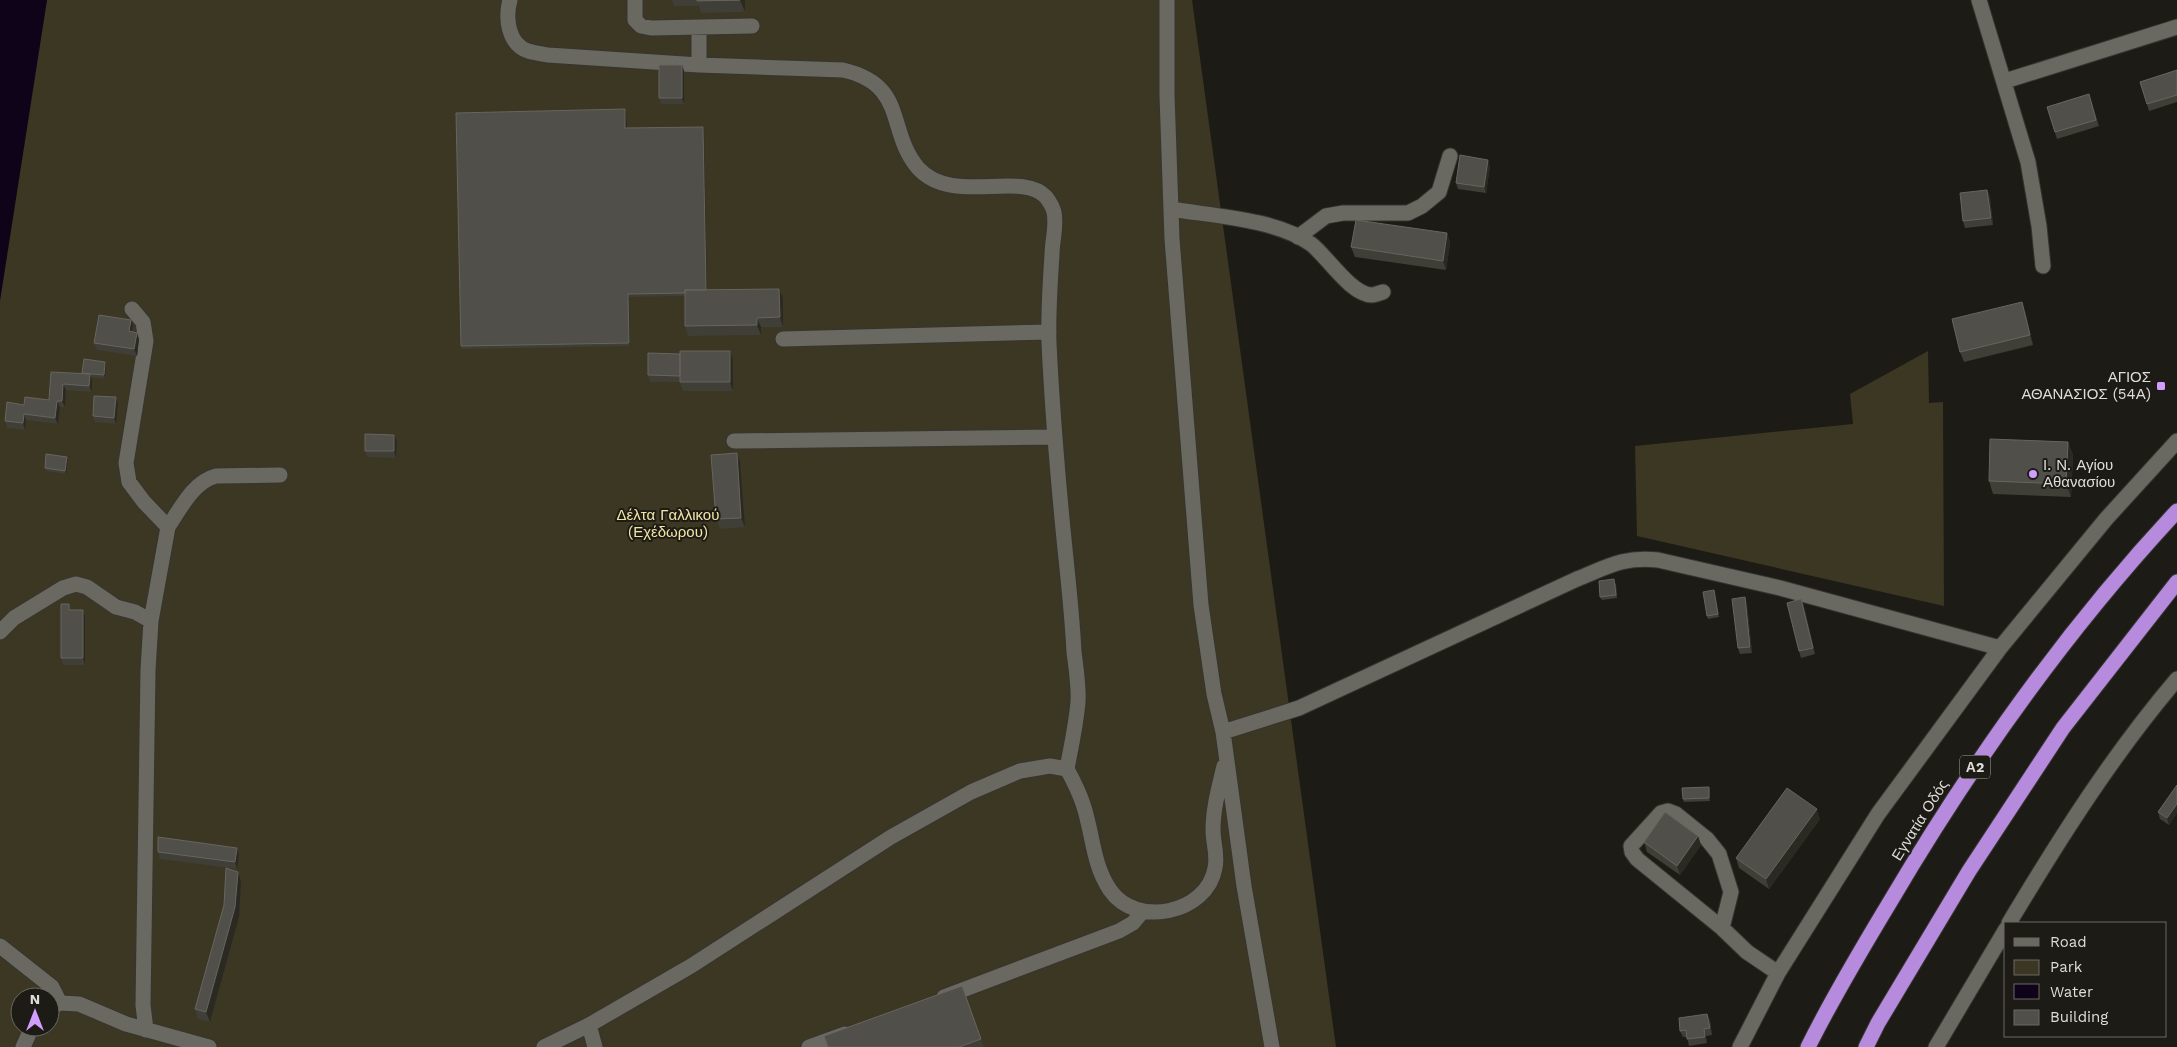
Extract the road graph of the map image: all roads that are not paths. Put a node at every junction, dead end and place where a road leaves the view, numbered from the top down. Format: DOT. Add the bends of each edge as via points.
graph roads {
  1 [pos="510,0"];
  2 [pos="635,0"];
  3 [pos="1168,0"];
  4 [pos="1978,0"];
  5 [pos="752,26"];
  6 [pos="2177,27"];
  7 [pos="699,28"];
  8 [pos="699,65"];
  9 [pos="2005,81"];
  10 [pos="1450,156"];
  11 [pos="1171,209"];
  12 [pos="1298,237"];
  13 [pos="2043,266"];
  14 [pos="1383,292"];
  15 [pos="132,309"];
  16 [pos="1049,332"];
  17 [pos="783,339"];
  18 [pos="1054,437"];
  19 [pos="734,441"];
  20 [pos="2177,441"];
  21 [pos="280,475"];
  22 [pos="2177,511"];
  23 [pos="168,527"];
  24 [pos="2177,582"];
  25 [pos="151,621"];
  26 [pos="0,632"];
  27 [pos="2000,648"];
  28 [pos="2177,679"];
  29 [pos="1223,732"];
  30 [pos="1226,758"];
  31 [pos="1067,769"];
  32 [pos="1143,912"];
  33 [pos="2010,922"];
  34 [pos="1722,928"];
  35 [pos="2004,932"];
  36 [pos="0,946"];
  37 [pos="1778,973"];
  38 [pos="52,987"];
  39 [pos="928,1003"];
  40 [pos="60,1005"];
  41 [pos="589,1025"];
  42 [pos="146,1030"];
  43 [pos="855,1030"];
  44 [pos="209,1047"];
  45 [pos="544,1047"];
  46 [pos="595,1047"];
  47 [pos="809,1047"];
  48 [pos="1272,1047"];
  49 [pos="1740,1047"];
  50 [pos="1808,1047"];
  51 [pos="1866,1047"];
  52 [pos="1936,1047"];
  1 -- 8 [label="street" via="510,33 517,44 528,51"];
  2 -- 7 [label="street" via="635,20 641,26"];
  3 -- 11 [label="street"];
  4 -- 9 [label="street"];
  5 -- 7 [label="street"];
  6 -- 9 [label="street"];
  7 -- 8 [label="street"];
  8 -- 16 [label="street" via="843,70 858,74 874,83 886,96 909,156 928,177 954,187 1020,187 1046,197 1054,211 1055,228"];
  9 -- 13 [label="street" via="2028,162"];
  10 -- 12 [label="street" via="1439,192 1408,214 1343,213 1326,216"];
  11 -- 12 [label="street" via="1282,228"];
  11 -- 29 [label="street" via="1202,605 1214,694"];
  12 -- 14 [label="street" via="1311,244 1358,289 1370,295"];
  15 -- 23 [label="street" via="143,322 146,341 126,463 129,482"];
  16 -- 17 [label="street"];
  16 -- 18 [label="street"];
  18 -- 19 [label="street"];
  18 -- 31 [label="street" via="1078,700"];
  20 -- 27 [label="street" via="2106,519"];
  21 -- 23 [label="street" via="210,478 192,492"];
  22 -- 50 [label="highway, Εγνατία Οδός / Α2" via="2139,552 2026,693 1932,830 1833,997"];
  23 -- 25 [label="street"];
  24 -- 51 [label="highway" via="2063,728 1969,870"];
  25 -- 26 [label="street" via="116,607 88,587 76,584 63,588 14,618"];
  25 -- 42 [label="street" via="143,1005"];
  27 -- 29 [label="street" via="1780,588 1640,558 1623,560 1577,579 1299,708"];
  27 -- 37 [label="street" via="1878,814"];
  28 -- 33 [label="street" via="2147,714 2055,846"];
  29 -- 30 [label="street"];
  30 -- 32 [label="street" via="1215,802 1216,868 1208,885 1190,903 1167,912"];
  30 -- 48 [label="street"];
  31 -- 32 [label="street" via="1084,805 1100,873 1112,892"];
  31 -- 41 [label="street" via="1050,766 1020,771 970,792 891,837 691,966"];
  32 -- 39 [label="street" via="1119,931"];
  34 -- 34 [label="street" via="1632,852 1634,840 1661,813 1668,810 1676,814 1707,839 1719,854 1731,892"];
  34 -- 37 [label="street" via="1747,952"];
  35 -- 52 [label="street"];
  36 -- 38 [label="street"];
  37 -- 49 [label="street"];
  40 -- 42 [label="street" via="79,1004"];
  41 -- 45 [label="street"];
  41 -- 46 [label="street"];
  42 -- 44 [label="street"];
  43 -- 47 [label="street"];
}
